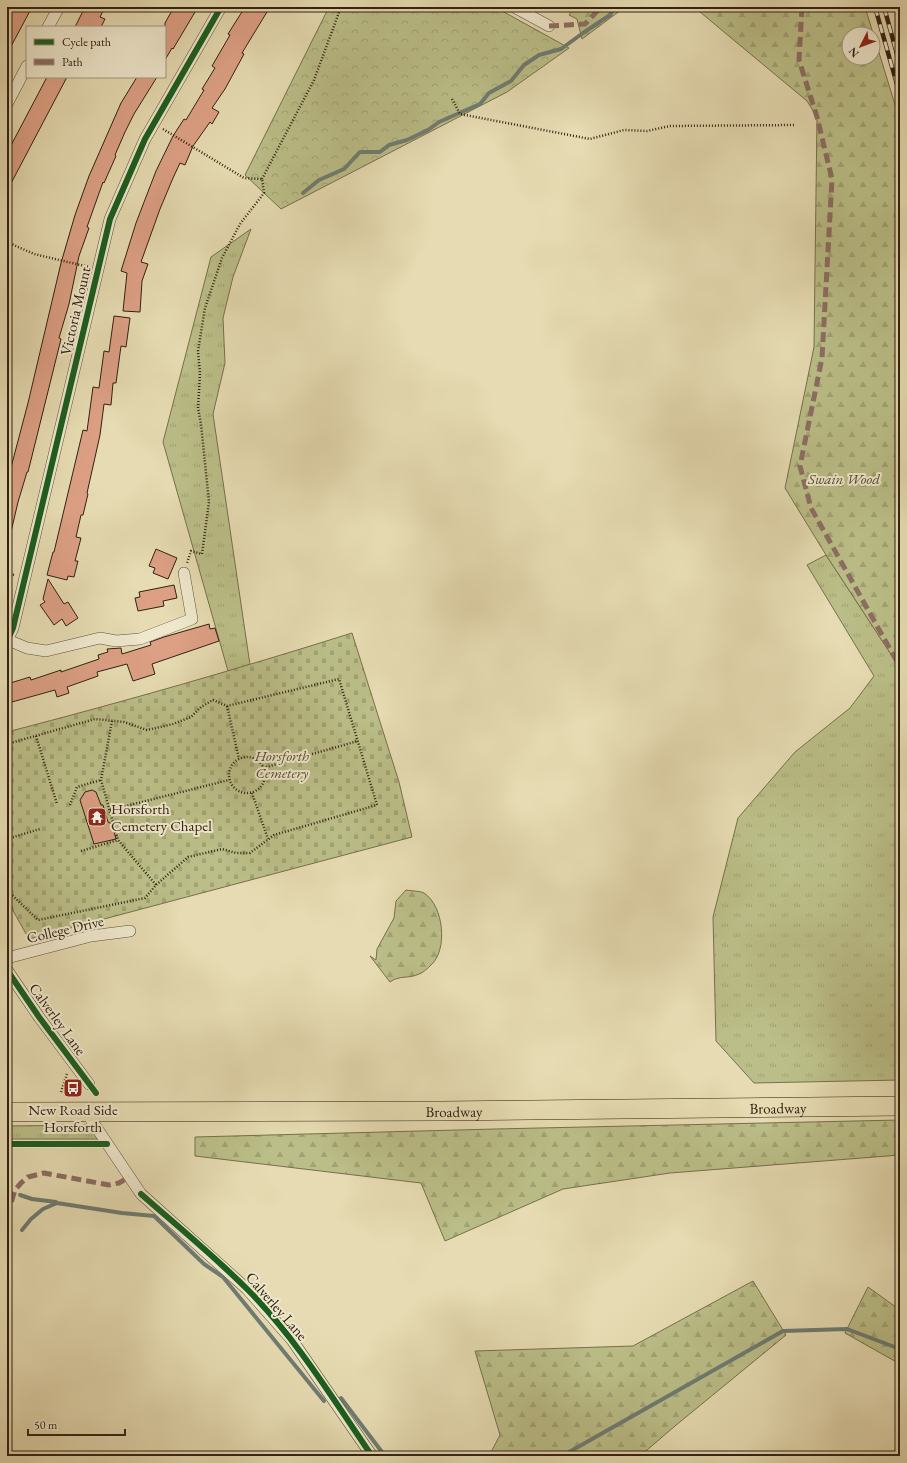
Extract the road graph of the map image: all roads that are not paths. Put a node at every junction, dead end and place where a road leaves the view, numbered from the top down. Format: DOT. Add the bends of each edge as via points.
graph roads {
  1 [pos="59,7"];
  2 [pos="222,7"];
  3 [pos="514,7"];
  4 [pos="49,26"];
  5 [pos="548,26"];
  6 [pos="26,68"];
  7 [pos="7,104"];
  8 [pos="184,573"];
  9 [pos="7,641"];
  10 [pos="130,931"];
  11 [pos="7,958"];
  12 [pos="7,970"];
  13 [pos="89,1084"];
  14 [pos="900,1106"];
  15 [pos="7,1112"];
  16 [pos="86,1112"];
  17 [pos="372,1456"];
  1 -- 4 [label="street"];
  2 -- 9 [label="street, Victoria Mount" via="146,140 110,219 13,628"];
  3 -- 5 [label="street"];
  6 -- 7 [label="street"];
  8 -- 9 [label="street" via="192,619 140,639 116,641 100,638 46,651"];
  10 -- 11 [label="street, College Drive" via="91,936"];
  12 -- 13 [label="street, Calverley Lane"];
  14 -- 16 [label="highway, Broadway"];
  15 -- 16 [label="highway, Broadway"];
  16 -- 17 [label="street, Calverley Lane" via="141,1194 247,1289 292,1340"];
}
